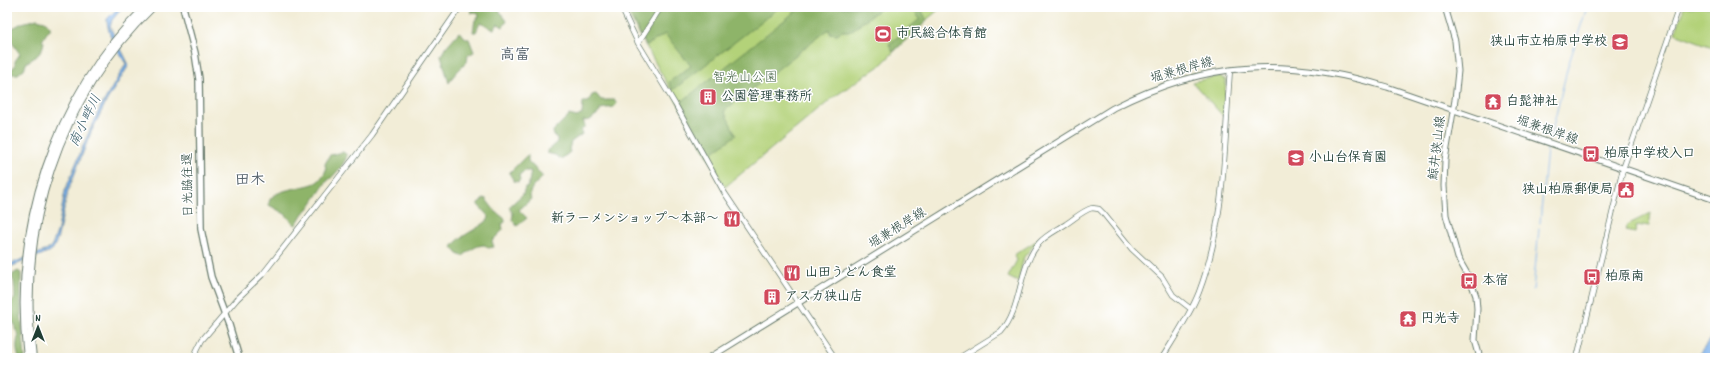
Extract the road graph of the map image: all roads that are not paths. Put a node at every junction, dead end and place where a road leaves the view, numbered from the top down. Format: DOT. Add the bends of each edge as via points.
graph roads {
  1 [pos="145,7"];
  2 [pos="153,7"];
  3 [pos="183,7"];
  4 [pos="460,7"];
  5 [pos="621,7"];
  6 [pos="661,7"];
  7 [pos="1445,7"];
  8 [pos="1679,7"];
  9 [pos="120,38"];
  10 [pos="638,43"];
  11 [pos="1230,70"];
  12 [pos="1453,110"];
  13 [pos="1623,169"];
  14 [pos="1715,200"];
  15 [pos="28,267"];
  16 [pos="798,303"];
  17 [pos="1191,308"];
  18 [pos="224,314"];
  19 [pos="27,358"];
  20 [pos="34,358"];
  21 [pos="193,358"];
  22 [pos="239,358"];
  23 [pos="709,358"];
  24 [pos="835,358"];
  25 [pos="959,358"];
  26 [pos="1162,358"];
  27 [pos="1480,358"];
  28 [pos="1577,358"];
  1 -- 9 [label="highway"];
  2 -- 9 [label="highway"];
  3 -- 18 [label="highway, 日光脇往還" via="199,79 201,229 211,278"];
  4 -- 18 [label="street" via="362,147 262,275"];
  5 -- 10 [label="street"];
  6 -- 10 [label="street"];
  7 -- 12 [label="main road, 鯨井狭山線" via="1458,60"];
  8 -- 13 [label="street"];
  9 -- 15 [label="highway" via="84,96 60,144 42,196"];
  10 -- 16 [label="street" via="676,104 724,192"];
  11 -- 12 [label="main road, 堀兼根岸線" via="1286,67 1326,72 1372,83"];
  11 -- 16 [label="main road, 堀兼根岸線" via="1170,83 1113,108"];
  11 -- 17 [label="street" via="1218,223 1205,273"];
  12 -- 13 [label="main road, 堀兼根岸線"];
  12 -- 27 [label="main road, 鯨井狭山線" via="1445,160 1446,215 1458,258 1476,296 1475,340"];
  13 -- 14 [label="main road, 堀兼根岸線"];
  13 -- 28 [label="street"];
  15 -- 19 [label="highway" via="24,324"];
  15 -- 20 [label="highway"];
  16 -- 23 [label="main road, 堀兼根岸線"];
  16 -- 24 [label="street"];
  17 -- 25 [label="street" via="1173,295 1162,278 1132,249 1103,213 1092,208 1039,244 1025,266 1015,308 1004,328"];
  17 -- 26 [label="street"];
  18 -- 21 [label="street" via="202,340"];
  18 -- 22 [label="highway, 日光脇往還"];
}
